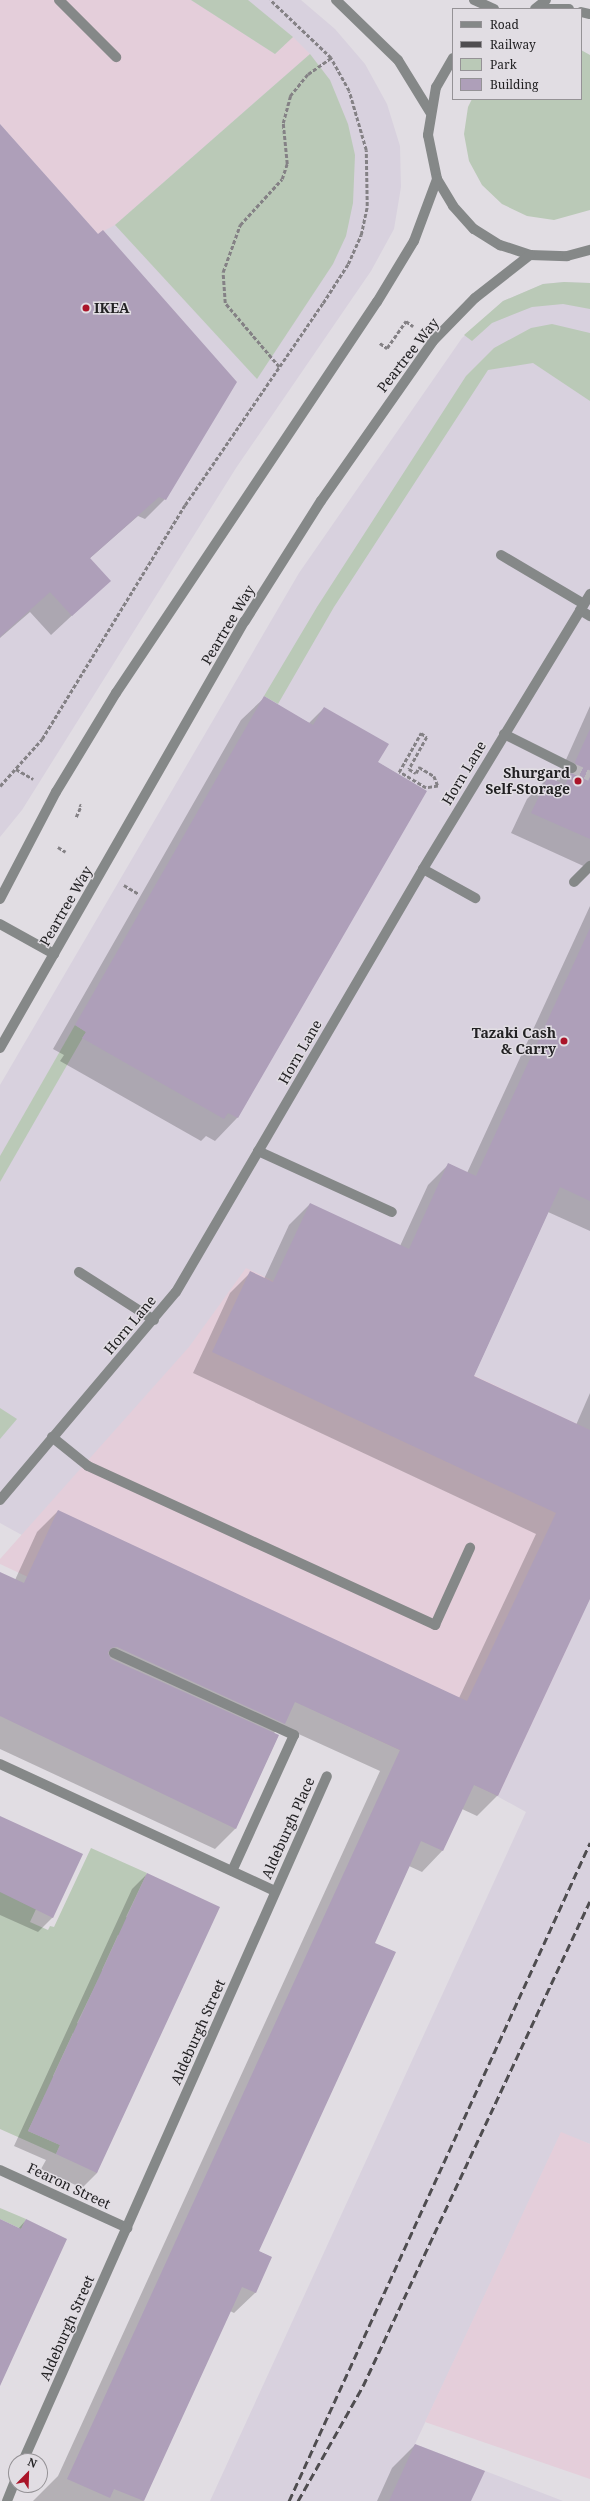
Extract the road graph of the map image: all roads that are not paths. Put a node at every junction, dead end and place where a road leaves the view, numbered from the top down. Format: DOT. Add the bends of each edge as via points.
graph roads {
  1 [pos="60,0"];
  2 [pos="336,0"];
  3 [pos="474,0"];
  4 [pos="546,0"];
  5 [pos="492,8"];
  6 [pos="536,8"];
  7 [pos="116,57"];
  8 [pos="452,60"];
  9 [pos="430,112"];
  10 [pos="437,179"];
  11 [pos="590,250"];
  12 [pos="530,255"];
  13 [pos="500,555"];
  14 [pos="590,594"];
  15 [pos="582,607"];
  16 [pos="590,616"];
  17 [pos="504,734"];
  18 [pos="572,768"];
  19 [pos="590,866"];
  20 [pos="423,869"];
  21 [pos="574,882"];
  22 [pos="475,898"];
  23 [pos="0,899"];
  24 [pos="0,924"];
  25 [pos="54,954"];
  26 [pos="0,1048"];
  27 [pos="258,1151"];
  28 [pos="392,1212"];
  29 [pos="79,1272"];
  30 [pos="154,1320"];
  31 [pos="52,1437"];
  32 [pos="0,1500"];
  33 [pos="470,1548"];
  34 [pos="114,1653"];
  35 [pos="0,1764"];
  36 [pos="327,1776"];
  37 [pos="232,1871"];
  38 [pos="276,1891"];
  39 [pos="0,2170"];
  40 [pos="127,2228"];
  41 [pos="27,2453"];
  1 -- 7 [label="street"];
  2 -- 9 [label="street" via="398,60"];
  3 -- 5 [label="street"];
  4 -- 6 [label="street"];
  8 -- 9 [label="street" via="436,87"];
  9 -- 10 [label="street" via="430,150"];
  10 -- 12 [label="street" via="452,206 474,229 500,245"];
  10 -- 23 [label="street" via="414,241 377,302 116,693 56,792"];
  11 -- 12 [label="street" via="567,256"];
  12 -- 25 [label="street, Peartree Way" via="474,298 433,341 321,501 245,621"];
  13 -- 15 [label="street"];
  14 -- 15 [label="street, Horn Lane"];
  15 -- 16 [label="street"];
  15 -- 17 [label="street, Horn Lane"];
  17 -- 18 [label="street"];
  17 -- 20 [label="street, Horn Lane"];
  19 -- 21 [label="street"];
  20 -- 22 [label="street"];
  20 -- 27 [label="street, Horn Lane"];
  24 -- 25 [label="street"];
  25 -- 26 [label="street, Peartree Way"];
  27 -- 28 [label="street"];
  27 -- 30 [label="street, Horn Lane" via="176,1292"];
  29 -- 30 [label="street"];
  30 -- 31 [label="street, Horn Lane"];
  31 -- 32 [label="street, Horn Lane"];
  31 -- 33 [label="street" via="88,1466 434,1626"];
  34 -- 37 [label="street" via="294,1735"];
  35 -- 37 [label="street"];
  36 -- 38 [label="street, Aldeburgh Place"];
  37 -- 38 [label="street"];
  38 -- 40 [label="street, Aldeburgh Street"];
  39 -- 40 [label="street, Fearon Street"];
  40 -- 41 [label="street, Aldeburgh Street"];
}
